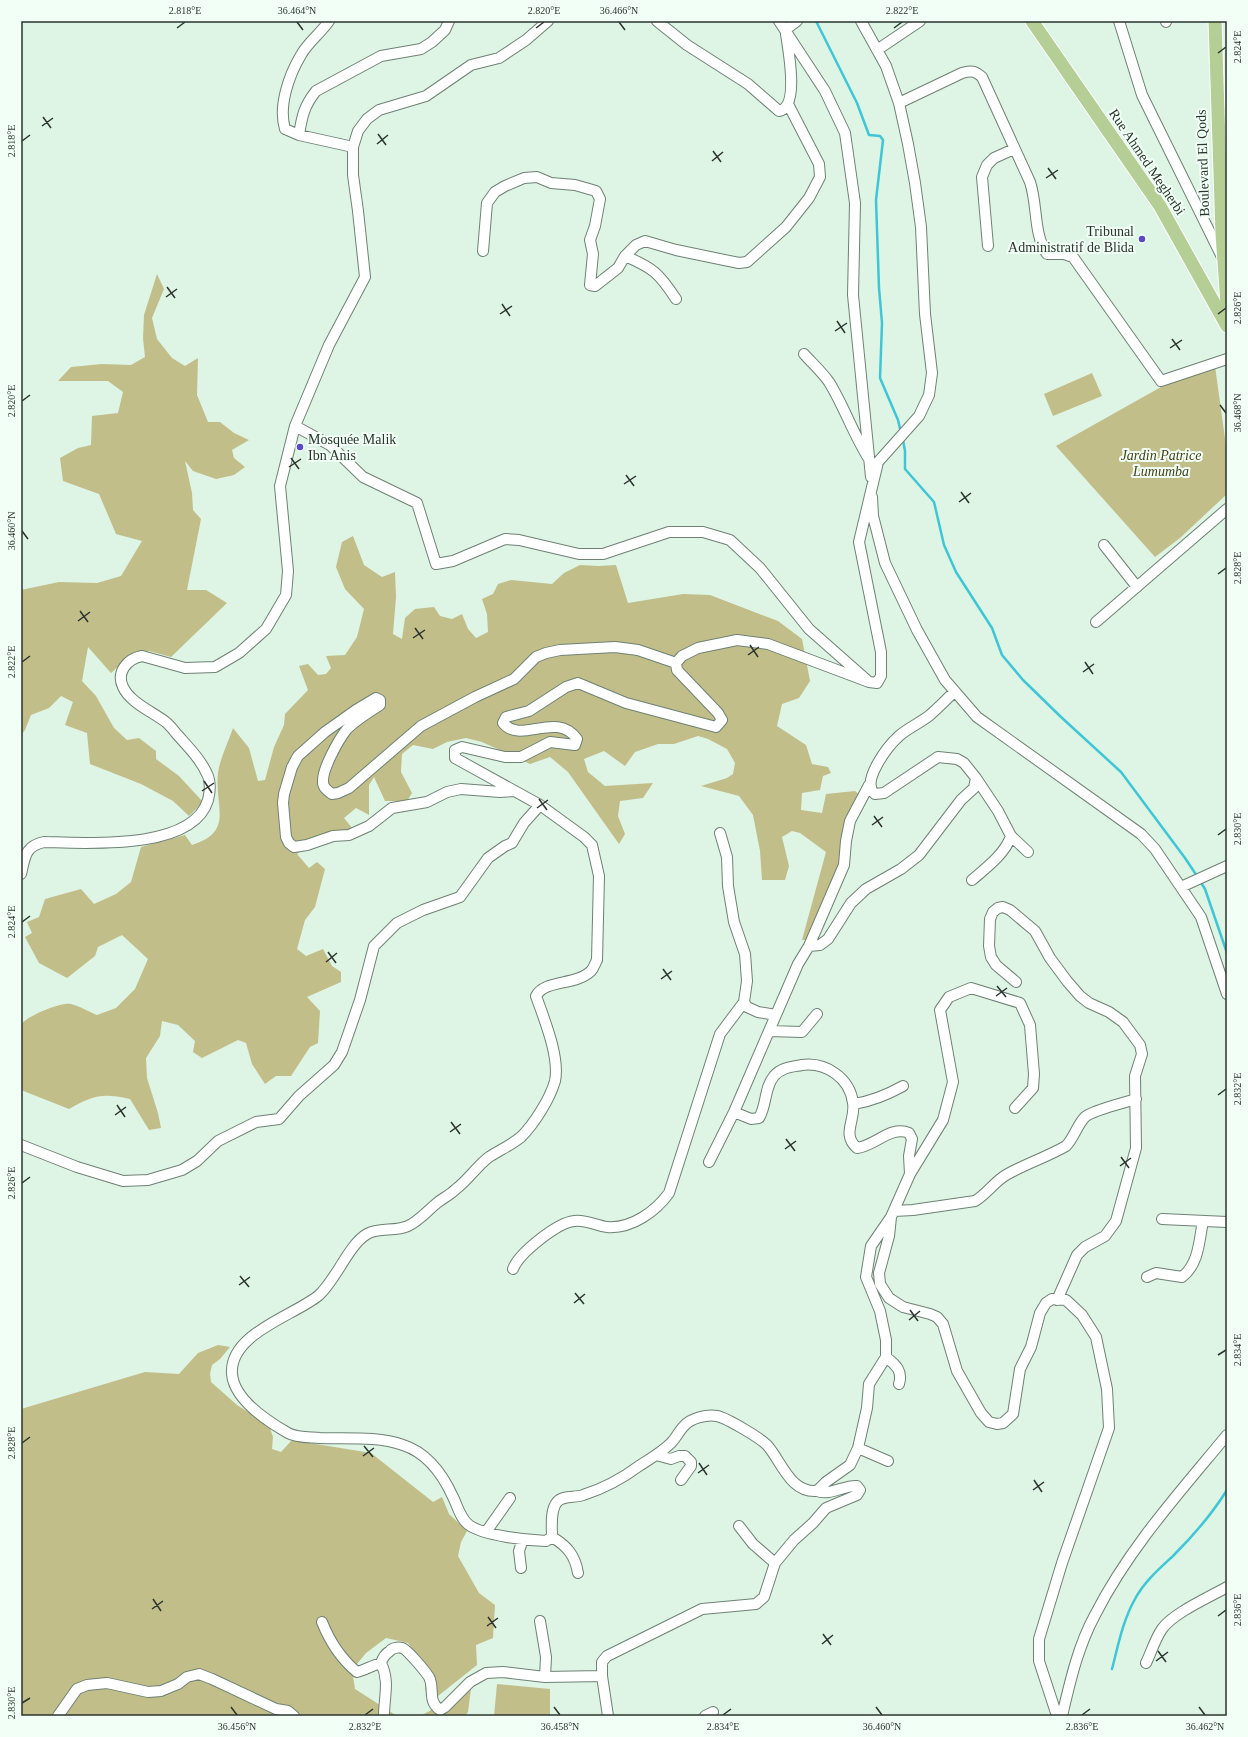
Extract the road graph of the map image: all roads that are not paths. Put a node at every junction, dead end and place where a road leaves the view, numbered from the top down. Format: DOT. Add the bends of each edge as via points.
graph roads {
  1 [pos="329,21"];
  2 [pos="449,21"];
  3 [pos="548,21"];
  4 [pos="657,21"];
  5 [pos="779,21"];
  6 [pos="796,21"];
  7 [pos="861,21"];
  8 [pos="920,21"];
  9 [pos="1032,21"];
  10 [pos="1119,21"];
  11 [pos="1214,21"];
  12 [pos="785,30"];
  13 [pos="877,50"];
  14 [pos="898,103"];
  15 [pos="788,104"];
  16 [pos="298,135"];
  17 [pos="353,147"];
  18 [pos="1014,149"];
  19 [pos="1222,227"];
  20 [pos="1208,229"];
  21 [pos="988,246"];
  22 [pos="483,251"];
  23 [pos="625,256"];
  24 [pos="1223,260"];
  25 [pos="676,299"];
  26 [pos="1227,304"];
  27 [pos="1227,326"];
  28 [pos="804,354"];
  29 [pos="1227,359"];
  30 [pos="295,426"];
  31 [pos="874,461"];
  32 [pos="872,482"];
  33 [pos="1227,509"];
  34 [pos="1104,545"];
  35 [pos="1137,586"];
  36 [pos="1096,622"];
  37 [pos="676,663"];
  38 [pos="869,682"];
  39 [pos="954,692"];
  40 [pos="976,778"];
  41 [pos="869,785"];
  42 [pos="513,791"];
  43 [pos="540,805"];
  44 [pos="720,833"];
  45 [pos="1011,836"];
  46 [pos="1028,852"];
  47 [pos="1227,866"];
  48 [pos="21,874"];
  49 [pos="972,880"];
  50 [pos="1181,887"];
  51 [pos="809,946"];
  52 [pos="1016,982"];
  53 [pos="1227,994"];
  54 [pos="744,1002"];
  55 [pos="818,1014"];
  56 [pos="776,1015"];
  57 [pos="769,1031"];
  58 [pos="902,1086"];
  59 [pos="1136,1099"];
  60 [pos="854,1104"];
  61 [pos="1015,1108"];
  62 [pos="734,1112"];
  63 [pos="21,1145"];
  64 [pos="709,1162"];
  65 [pos="910,1174"];
  66 [pos="893,1214"];
  67 [pos="1162,1219"];
  68 [pos="1203,1221"];
  69 [pos="1227,1222"];
  70 [pos="513,1268"];
  71 [pos="1147,1277"];
  72 [pos="1057,1300"];
  73 [pos="886,1357"];
  74 [pos="899,1384"];
  75 [pos="1227,1435"];
  76 [pos="858,1448"];
  77 [pos="656,1455"];
  78 [pos="888,1461"];
  79 [pos="681,1480"];
  80 [pos="817,1491"];
  81 [pos="510,1498"];
  82 [pos="739,1526"];
  83 [pos="486,1532"];
  84 [pos="552,1537"];
  85 [pos="523,1539"];
  86 [pos="775,1562"];
  87 [pos="521,1568"];
  88 [pos="578,1573"];
  89 [pos="1227,1587"];
  90 [pos="540,1621"];
  91 [pos="322,1622"];
  92 [pos="381,1663"];
  93 [pos="1146,1663"];
  94 [pos="602,1676"];
  95 [pos="546,1677"];
  96 [pos="58,1716"];
  97 [pos="294,1716"];
  98 [pos="384,1716"];
  99 [pos="608,1716"];
  100 [pos="1057,1716"];
  101 [pos="1062,1716"];
  1 -- 16 [label="street" via="302,54 287,87 282,119 285,129"];
  2 -- 16 [label="street" via="441,34 421,48 381,56 316,91 302,112"];
  3 -- 17 [label="street" via="499,58 471,65 426,96 379,110 358,131"];
  4 -- 15 [label="street" via="687,45 748,84 779,111"];
  5 -- 12 [label="street"];
  6 -- 12 [label="street"];
  7 -- 13 [label="street"];
  8 -- 13 [label="street"];
  9 -- 27 [label="main road, Rue Ahmed Megherbi" via="1160,206"];
  10 -- 20 [label="street" via="1142,95"];
  11 -- 19 [label="main road, Boulevard El Qods"];
  12 -- 15 [label="street" via="792,73"];
  12 -- 31 [label="street" via="826,91 845,133 856,203 853,295"];
  13 -- 14 [label="street" via="886,66"];
  14 -- 18 [label="street" via="962,73 970,70 976,72 982,77"];
  14 -- 31 [label="street" via="915,183 921,228 925,314 932,373 929,395 919,416"];
  15 -- 23 [label="street" via="819,164 820,177 809,198 776,237 747,262 739,263 645,241 636,245"];
  16 -- 17 [label="street"];
  17 -- 30 [label="street" via="353,175 365,277 329,345"];
  18 -- 21 [label="street" via="994,158 987,165 982,177"];
  18 -- 29 [label="street" via="1034,196 1041,246 1047,254 1073,257 1161,381"];
  19 -- 20 [label="street" via="1216,232"];
  19 -- 24 [label="main road, Boulevard El Qods"];
  20 -- 24 [label="street"];
  22 -- 23 [label="street" via="487,203 505,186 524,178 536,177 551,183 596,191 600,199 590,240 593,254 590,285 595,286 618,268"];
  23 -- 25 [label="street" via="662,278"];
  24 -- 26 [label="main road, Boulevard El Qods"];
  28 -- 31 [label="street" via="828,380 846,412 859,443"];
  30 -- 38 [label="street" via="330,444 363,477 417,503 436,564 453,561 504,539 579,554 603,554 669,532 703,532 730,540 760,568 810,629"];
  30 -- 48 [label="street" via="280,486 288,571 286,596 266,629 239,653 215,667 185,668 142,656 128,661 121,674 123,688 127,694 167,723 197,756 209,777 210,789 206,805 199,816 189,824 156,838 134,842 36,844 30,847"];
  31 -- 32 [label="street"];
  32 -- 38 [label="street" via="859,542 880,652 881,676 877,683"];
  32 -- 39 [label="street" via="873,516 885,563 917,630"];
  33 -- 35 [label="street"];
  34 -- 35 [label="street"];
  35 -- 36 [label="street"];
  37 -- 38 [label="street" via="682,656 698,648 737,640 768,644"];
  37 -- 42 [label="street" via="677,670 718,713 722,720 716,727 626,703 578,683 566,687 529,711 506,717 503,723 507,728 522,731 548,726 561,727 573,732 577,739 575,745 550,742 521,757 505,757 462,747 455,750 455,758"];
  37 -- 42 [label="street" via="638,650 615,647 546,653 536,657 514,679 421,726 349,788 332,794 325,789 322,782 327,763 348,728 380,705 380,700 376,698 325,732 298,756 284,794 286,837 294,847 333,836 349,835 369,826 392,808 427,802 447,792 461,789"];
  39 -- 41 [label="street" via="929,716 899,736 879,760"];
  39 -- 50 [label="street" via="977,716 1141,834 1156,850"];
  40 -- 41 [label="street" via="964,763 957,759 938,757 884,793 875,794"];
  40 -- 45 [label="street"];
  40 -- 51 [label="street" via="974,788 961,800 919,855 901,870 866,889 851,903 828,938 820,945"];
  41 -- 51 [label="street" via="850,822 844,865"];
  42 -- 43 [label="street"];
  43 -- 63 [label="street" via="524,823 512,843 488,858 460,897 423,910 397,923 374,946 360,1000 342,1052 334,1065 298,1096 279,1119 256,1122 218,1141 197,1161 182,1170 148,1180 123,1181 76,1167"];
  43 -- 83 [label="street" via="584,836 592,845 599,876 597,960 592,970 581,978 546,986 539,990 536,996 552,1041 555,1072 555,1080 546,1102 521,1136 489,1157 456,1190 421,1218 407,1227 368,1233 359,1241 319,1295 249,1338 237,1354 232,1372 236,1389 253,1409 290,1434 388,1441 422,1455 442,1473 460,1514 470,1526"];
  44 -- 54 [label="street" via="727,857 728,886 734,922 745,954 747,982"];
  45 -- 46 [label="street"];
  45 -- 49 [label="street" via="1005,849"];
  47 -- 50 [label="street"];
  50 -- 53 [label="street" via="1201,917"];
  51 -- 56 [label="street" via="798,964"];
  52 -- 59 [label="street" via="996,965 991,957 990,919 998,908 1010,910 1035,931 1054,963 1080,996 1123,1022 1140,1045 1142,1054 1135,1076"];
  54 -- 56 [label="street" via="747,1008"];
  54 -- 70 [label="street" via="720,1034 669,1193 661,1204 628,1224 608,1227 576,1220 567,1222 522,1254"];
  55 -- 57 [label="street" via="802,1032"];
  56 -- 57 [label="street"];
  57 -- 62 [label="street"];
  58 -- 60 [label="street" via="874,1099"];
  59 -- 66 [label="street" via="1086,1116 1066,1146 1006,1174 997,1180 983,1197 975,1201"];
  59 -- 72 [label="street" via="1136,1148 1116,1221 1105,1236 1085,1246 1077,1255"];
  60 -- 62 [label="street" via="846,1084 838,1075 823,1066 812,1064 783,1068 776,1074 766,1090 759,1118 751,1119"];
  60 -- 65 [label="street" via="849,1138 851,1143 857,1148 866,1147 893,1132 909,1133 912,1139 909,1156"];
  61 -- 65 [label="street" via="1033,1088 1034,1074 1030,1025 1020,1003 971,988 949,997 940,1010 952,1082 943,1120"];
  62 -- 64 [label="street"];
  65 -- 66 [label="street"];
  66 -- 72 [label="street" via="879,1273 880,1284 889,1298 903,1307 930,1314 943,1324 957,1371 989,1422 1004,1423 1013,1414 1020,1369 1031,1347 1040,1313 1046,1303"];
  66 -- 73 [label="street" via="871,1246 866,1277 880,1311 886,1340"];
  67 -- 68 [label="street"];
  68 -- 69 [label="street"];
  68 -- 71 [label="street" via="1194,1264 1188,1273 1182,1277 1156,1273"];
  72 -- 100 [label="street" via="1066,1300 1075,1307 1096,1337 1107,1389 1109,1428 1062,1563 1039,1639 1039,1661"];
  73 -- 74 [label="street" via="900,1370"];
  73 -- 76 [label="street" via="869,1384 867,1408"];
  75 -- 101 [label="street" via="1159,1516 1124,1565 1094,1616 1071,1675"];
  76 -- 78 [label="street"];
  76 -- 80 [label="street" via="850,1465"];
  77 -- 79 [label="street" via="671,1459 685,1456 691,1466"];
  77 -- 80 [label="street" via="671,1443 685,1425 708,1415 718,1416 768,1446 792,1481 801,1489"];
  77 -- 84 [label="street" via="599,1489 558,1501 553,1509"];
  80 -- 86 [label="street" via="823,1493 851,1486 857,1486 860,1490 857,1495 826,1508"];
  81 -- 83 [label="street"];
  82 -- 86 [label="street" via="753,1544"];
  83 -- 85 [label="street"];
  84 -- 85 [label="street" via="546,1541"];
  84 -- 88 [label="street" via="563,1543 572,1554"];
  85 -- 87 [label="street" via="519,1551"];
  86 -- 94 [label="street" via="764,1597 756,1604 702,1609 607,1656 602,1662"];
  89 -- 93 [label="street" via="1174,1618 1162,1629"];
  90 -- 95 [label="street" via="546,1657"];
  91 -- 92 [label="street" via="335,1649 357,1672"];
  92 -- 95 [label="street" via="392,1649 402,1648 408,1651 429,1677 432,1700 440,1710 470,1682 486,1673 503,1672"];
  92 -- 98 [label="street" via="386,1672 387,1684"];
  94 -- 95 [label="street"];
  94 -- 99 [label="street"];
  96 -- 97 [label="street" via="77,1689 88,1685 107,1683 148,1692 161,1692 187,1677 199,1674 276,1709 288,1711"];
}
